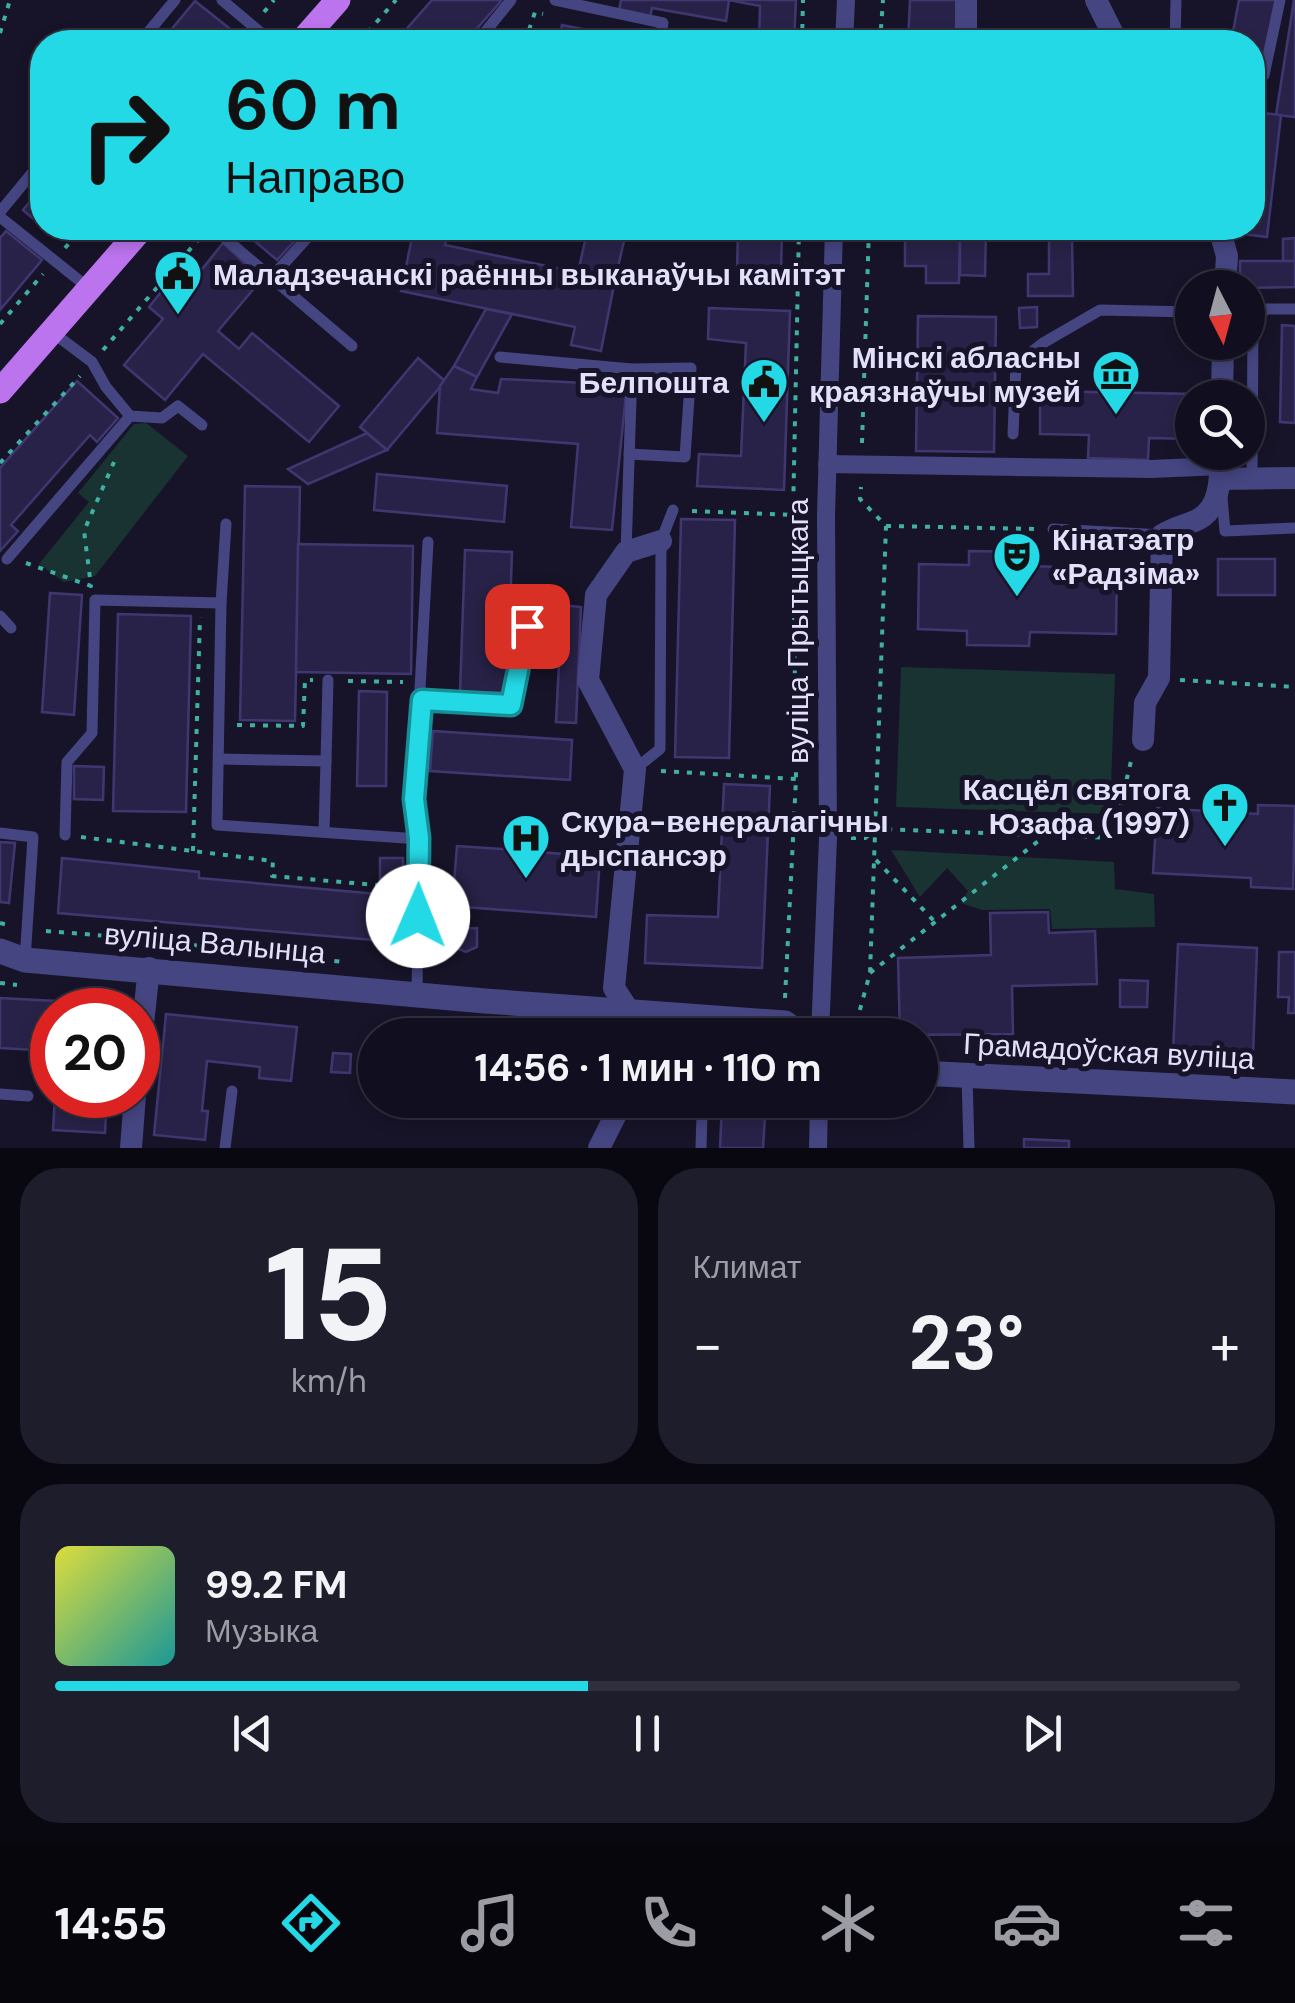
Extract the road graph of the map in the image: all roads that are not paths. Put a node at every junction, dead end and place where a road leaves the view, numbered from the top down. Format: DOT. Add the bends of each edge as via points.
graph roads {
  1 [pos="176,0"];
  2 [pos="222,0"];
  3 [pos="338,0"];
  4 [pos="511,0"];
  5 [pos="555,0"];
  6 [pos="846,0"];
  7 [pos="966,0"];
  8 [pos="1096,0"];
  9 [pos="1176,0"];
  10 [pos="1280,0"];
  11 [pos="150,30"];
  12 [pos="258,30"];
  13 [pos="318,30"];
  14 [pos="487,30"];
  15 [pos="662,30"];
  16 [pos="845,30"];
  17 [pos="966,30"];
  18 [pos="1111,30"];
  19 [pos="1175,30"];
  20 [pos="1265,71"];
  21 [pos="30,175"];
  22 [pos="0,214"];
  23 [pos="30,239"];
  24 [pos="31,240"];
  25 [pos="132,240"];
  26 [pos="224,240"];
  27 [pos="305,240"];
  28 [pos="834,240"];
  29 [pos="1223,240"];
  30 [pos="1227,270"];
  31 [pos="272,278"];
  32 [pos="90,289"];
  33 [pos="1295,309"];
  34 [pos="1175,312"];
  35 [pos="52,332"];
  36 [pos="352,346"];
  37 [pos="500,357"];
  38 [pos="632,369"];
  39 [pos="0,391"];
  40 [pos="130,416"];
  41 [pos="202,425"];
  42 [pos="1014,434"];
  43 [pos="629,454"];
  44 [pos="827,464"];
  45 [pos="1175,469"];
  46 [pos="1219,470"];
  47 [pos="1220,470"];
  48 [pos="1230,470"];
  49 [pos="1295,478"];
  50 [pos="1252,479"];
  51 [pos="673,510"];
  52 [pos="226,524"];
  53 [pos="1295,528"];
  54 [pos="1053,529"];
  55 [pos="1162,535"];
  56 [pos="661,540"];
  57 [pos="428,542"];
  58 [pos="626,552"];
  59 [pos="7,559"];
  60 [pos="221,603"];
  61 [pos="0,616"];
  62 [pos="527,626"];
  63 [pos="11,628"];
  64 [pos="328,680"];
  65 [pos="422,700"];
  66 [pos="1137,750"];
  67 [pos="220,759"];
  68 [pos="326,761"];
  69 [pos="635,770"];
  70 [pos="324,832"];
  71 [pos="0,834"];
  72 [pos="65,836"];
  73 [pos="419,838"];
  74 [pos="0,951"];
  75 [pos="25,960"];
  76 [pos="149,968"];
  77 [pos="147,988"];
  78 [pos="417,994"];
  79 [pos="592,1018"];
  80 [pos="626,1018"];
  81 [pos="821,1018"];
  82 [pos="938,1074"];
  83 [pos="967,1076"];
  84 [pos="232,1091"];
  85 [pos="1295,1092"];
  86 [pos="0,1094"];
  87 [pos="28,1096"];
  88 [pos="133,1118"];
  89 [pos="615,1118"];
  90 [pos="702,1118"];
  91 [pos="819,1118"];
  92 [pos="130,1148"];
  93 [pos="225,1148"];
  94 [pos="599,1148"];
  95 [pos="701,1148"];
  96 [pos="818,1148"];
  97 [pos="969,1148"];
  1 -- 11 [label="lane"];
  2 -- 12 [label="lane"];
  3 -- 13 [label="main road"];
  4 -- 14 [label="lane"];
  5 -- 15 [label="lane" via="663,23"];
  6 -- 16 [label="street"];
  7 -- 17 [label="street"];
  8 -- 18 [label="street"];
  9 -- 19 [label="lane"];
  10 -- 20 [label="lane"];
  21 -- 22 [label="lane"];
  22 -- 23 [label="lane"];
  24 -- 32 [label="lane"];
  25 -- 32 [label="main road"];
  26 -- 31 [label="lane"];
  27 -- 31 [label="lane"];
  28 -- 44 [label="street, вуліца Прытыцкага"];
  29 -- 30 [label="street"];
  31 -- 36 [label="lane"];
  32 -- 35 [label="main road"];
  33 -- 50 [label="lane" via="1266,309 1253,322"];
  34 -- 42 [label="lane" via="1100,310 1043,343 1016,364"];
  35 -- 39 [label="main road"];
  35 -- 40 [label="lane" via="92,362"];
  37 -- 38 [label="lane"];
  38 -- 43 [label="lane"];
  38 -- 43 [label="lane" via="691,368 685,457"];
  40 -- 41 [label="lane" via="162,418 178,406"];
  40 -- 59 [label="lane"];
  43 -- 58 [label="lane"];
  44 -- 45 [label="street"];
  44 -- 81 [label="street, вуліца Прытыцкага" via="828,838"];
  46 -- 55 [label="street" via="1214,507"];
  47 -- 53 [label="lane" via="1225,531"];
  48 -- 50 [label="street"];
  49 -- 50 [label="street"];
  51 -- 56 [label="lane"];
  52 -- 60 [label="lane"];
  54 -- 55 [label="lane"];
  55 -- 66 [label="street" via="1160,678 1146,703"];
  56 -- 58 [label="street"];
  56 -- 69 [label="lane" via="660,749"];
  57 -- 65 [label="lane"];
  58 -- 69 [label="street" via="596,594 588,680"];
  60 -- 67 [label="lane"];
  60 -- 72 [label="lane" via="95,600 92,733 67,762"];
  61 -- 63 [label="lane"];
  62 -- 65 [label="lane" via="511,705"];
  64 -- 68 [label="lane"];
  65 -- 73 [label="lane" via="414,799"];
  67 -- 68 [label="lane"];
  67 -- 70 [label="lane" via="217,824"];
  68 -- 70 [label="lane"];
  69 -- 80 [label="street" via="614,988"];
  70 -- 73 [label="lane"];
  71 -- 75 [label="lane" via="33,837"];
  73 -- 78 [label="lane"];
  74 -- 75 [label="street, вуліца Валынца"];
  75 -- 76 [label="street, вуліца Валынца"];
  76 -- 77 [label="street"];
  76 -- 78 [label="street, вуліца Валынца"];
  78 -- 79 [label="street, вуліца Валынца"];
  82 -- 83 [label="street, Грамадоўская вуліца"];
  83 -- 85 [label="street, Грамадоўская вуліца"];
  83 -- 97 [label="lane"];
  84 -- 93 [label="lane"];
  86 -- 87 [label="lane"];
  88 -- 92 [label="street"];
  89 -- 94 [label="street"];
  90 -- 95 [label="lane"];
  91 -- 96 [label="street"];
}
